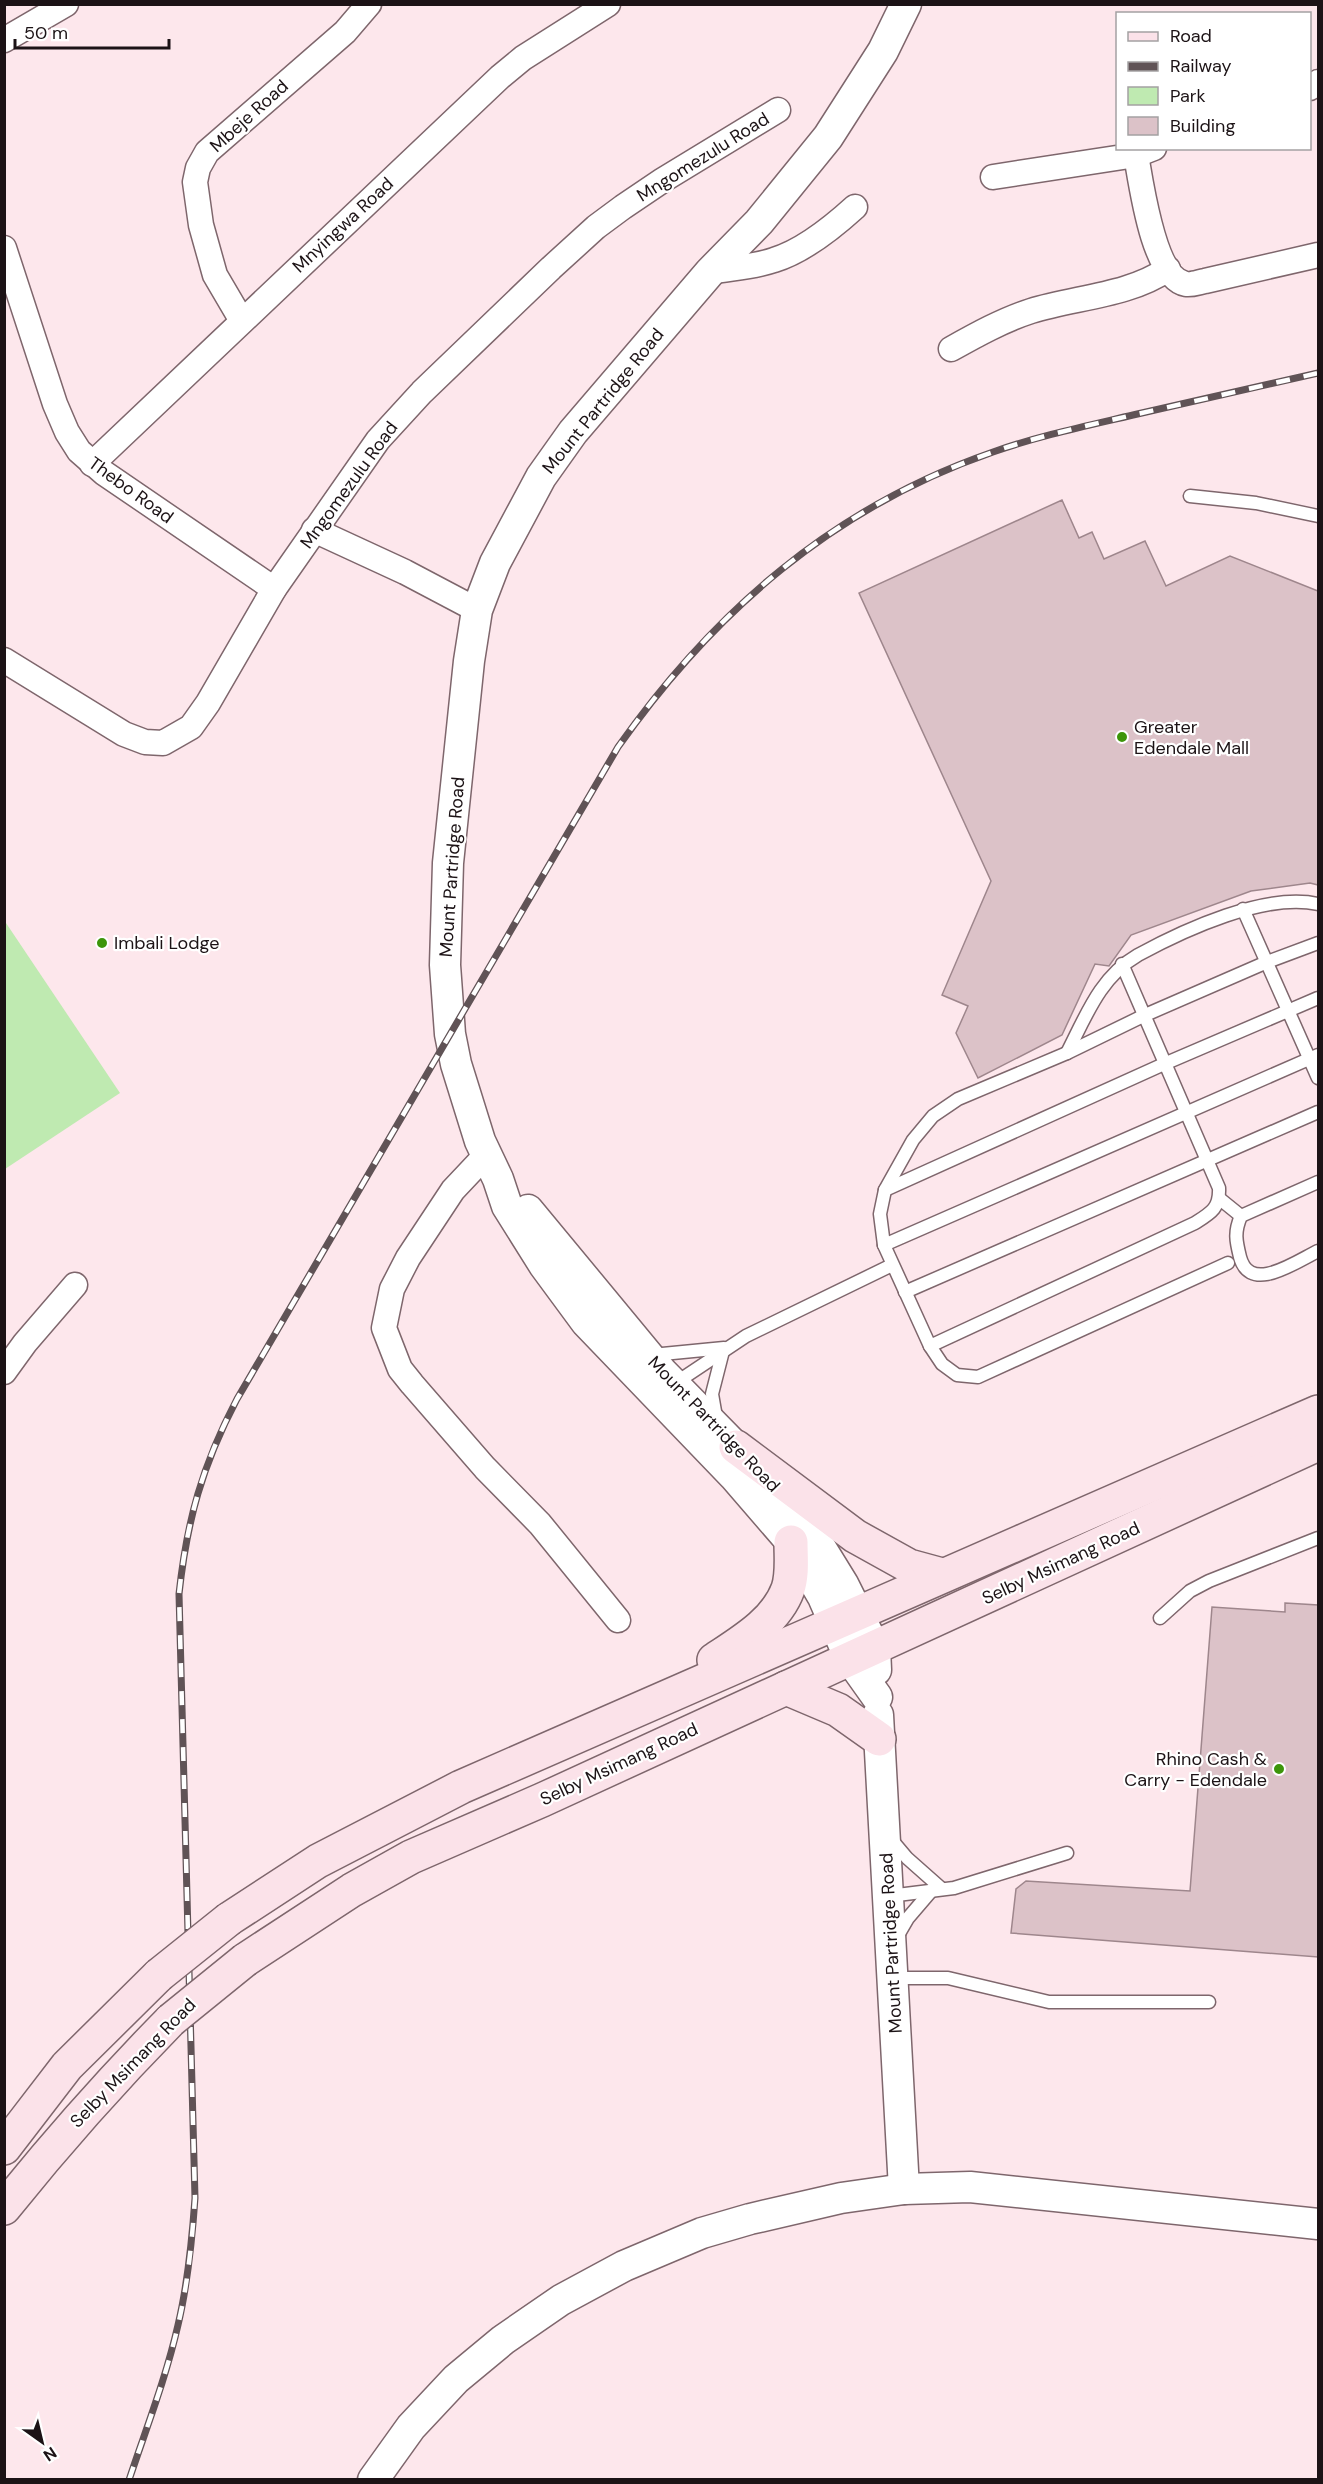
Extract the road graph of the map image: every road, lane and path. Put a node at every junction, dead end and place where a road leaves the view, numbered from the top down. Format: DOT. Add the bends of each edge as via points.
graph roads {
  1 [pos="66,4"];
  2 [pos="369,4"];
  3 [pos="906,4"];
  4 [pos="598,7"];
  5 [pos="4,40"];
  6 [pos="778,110"];
  7 [pos="1145,152"];
  8 [pos="993,177"];
  9 [pos="855,207"];
  10 [pos="4,248"];
  11 [pos="1318,255"];
  12 [pos="1168,269"];
  13 [pos="710,272"];
  14 [pos="242,321"];
  15 [pos="951,349"];
  16 [pos="92,464"];
  17 [pos="1190,496"];
  18 [pos="1318,516"];
  19 [pos="314,530"];
  20 [pos="274,589"];
  21 [pos="477,610"];
  22 [pos="4,660"];
  23 [pos="1318,904"];
  24 [pos="1244,909"];
  25 [pos="1318,943"];
  26 [pos="1267,962"];
  27 [pos="1122,964"];
  28 [pos="1318,998"];
  29 [pos="1288,1011"];
  30 [pos="1143,1016"];
  31 [pos="1067,1053"];
  32 [pos="1314,1057"];
  33 [pos="1164,1064"];
  34 [pos="1318,1078"];
  35 [pos="1186,1111"];
  36 [pos="1318,1112"];
  37 [pos="1208,1160"];
  38 [pos="492,1167"];
  39 [pos="1318,1182"];
  40 [pos="885,1190"];
  41 [pos="1220,1199"];
  42 [pos="1241,1216"];
  43 [pos="884,1245"];
  44 [pos="1318,1251"];
  45 [pos="1228,1263"];
  46 [pos="892,1265"];
  47 [pos="75,1285"];
  48 [pos="905,1292"];
  49 [pos="930,1346"];
  50 [pos="725,1349"];
  51 [pos="648,1355"];
  52 [pos="4,1371"];
  53 [pos="666,1391"];
  54 [pos="1318,1412"];
  55 [pos="728,1439"];
  56 [pos="1318,1444"];
  57 [pos="1318,1538"];
  58 [pos="791,1542"];
  59 [pos="942,1575"];
  60 [pos="1160,1618"];
  61 [pos="847,1619"];
  62 [pos="618,1620"];
  63 [pos="863,1653"];
  64 [pos="786,1688"];
  65 [pos="655,1701"];
  66 [pos="879,1739"];
  67 [pos="885,1831"];
  68 [pos="1066,1853"];
  69 [pos="937,1890"];
  70 [pos="889,1896"];
  71 [pos="892,1946"];
  72 [pos="893,1978"];
  73 [pos="1209,2002"];
  74 [pos="4,2148"];
  75 [pos="904,2189"];
  76 [pos="4,2208"];
  77 [pos="1318,2224"];
  78 [pos="373,2480"];
  1 -- 5 [label="street"];
  2 -- 14 [label="street, Mbeje Road" via="345,32 207,152 198,168 196,197 212,265"];
  3 -- 13 [label="street, Mount Partridge Road" via="883,51 828,137 759,222"];
  4 -- 14 [label="street, Mnyingwa Road" via="500,77"];
  6 -- 19 [label="street, Mngomezulu Road" via="663,180 596,227 378,440"];
  7 -- 8 [label="street"];
  7 -- 12 [label="street" via="1150,226"];
  9 -- 13 [label="street" via="791,254 774,261"];
  10 -- 16 [label="street, Thebo Road" via="55,404 67,432"];
  11 -- 12 [label="street" via="1187,284"];
  12 -- 15 [label="street" via="1146,283 1031,311"];
  13 -- 21 [label="street, Mount Partridge Road" via="573,432 541,477 495,563"];
  14 -- 16 [label="street, Mnyingwa Road"];
  16 -- 20 [label="street, Thebo Road"];
  17 -- 18 [label="lane" via="1256,503"];
  19 -- 20 [label="street, Mngomezulu Road"];
  19 -- 21 [label="street"];
  20 -- 22 [label="street, Mngomezulu Road" via="191,727 163,743 145,742 124,734"];
  21 -- 38 [label="street, Mount Partridge Road" via="448,863 445,964 456,1064"];
  23 -- 24 [label="lane" via="1306,901"];
  24 -- 26 [label="lane"];
  24 -- 27 [label="lane" via="1156,945"];
  25 -- 26 [label="lane"];
  26 -- 29 [label="lane"];
  26 -- 30 [label="lane"];
  27 -- 30 [label="lane"];
  27 -- 31 [label="lane" via="1096,996"];
  28 -- 29 [label="lane"];
  29 -- 32 [label="lane"];
  29 -- 33 [label="lane"];
  30 -- 31 [label="lane"];
  30 -- 33 [label="lane"];
  31 -- 40 [label="lane" via="958,1099 933,1116 912,1140"];
  32 -- 34 [label="lane"];
  32 -- 35 [label="lane"];
  33 -- 35 [label="lane"];
  33 -- 40 [label="lane"];
  35 -- 37 [label="lane"];
  35 -- 43 [label="lane"];
  36 -- 37 [label="lane"];
  37 -- 41 [label="lane"];
  37 -- 48 [label="lane"];
  38 -- 51 [label="street, Mount Partridge Road"];
  38 -- 53 [label="street, Mount Partridge Road" via="507,1206 586,1322"];
  38 -- 62 [label="street" via="453,1190 392,1288 384,1328 400,1369 412,1384 540,1524"];
  39 -- 42 [label="lane"];
  40 -- 43 [label="lane" via="880,1214"];
  41 -- 42 [label="lane"];
  41 -- 49 [label="lane" via="1215,1209 1195,1223"];
  42 -- 44 [label="lane" via="1235,1237 1242,1263 1254,1275 1270,1275"];
  43 -- 46 [label="lane"];
  45 -- 49 [label="lane" via="978,1377 957,1375 942,1364"];
  46 -- 48 [label="lane"];
  46 -- 50 [label="lane"];
  47 -- 52 [label="street"];
  48 -- 49 [label="lane"];
  50 -- 51 [label="lane"];
  50 -- 53 [label="lane"];
  50 -- 55 [label="lane" via="712,1395"];
  51 -- 53 [label="street, Mount Partridge Road"];
  53 -- 55 [label="street, Mount Partridge Road"];
  53 -- 58 [label="street, Mount Partridge Road"];
  54 -- 59 [label="main road, Selby Msimang Road"];
  55 -- 59 [label="main road" via="863,1541 909,1566"];
  55 -- 61 [label="street, Mount Partridge Road" via="812,1532"];
  56 -- 63 [label="main road, Selby Msimang Road"];
  57 -- 60 [label="lane" via="1209,1581 1190,1591"];
  58 -- 61 [label="street, Mount Partridge Road" via="818,1588"];
  58 -- 65 [label="main road" via="788,1590 770,1617 752,1634"];
  59 -- 61 [label="main road, Selby Msimang Road"];
  61 -- 63 [label="street, Mount Partridge Road"];
  61 -- 65 [label="main road, Selby Msimang Road"];
  63 -- 64 [label="main road, Selby Msimang Road"];
  63 -- 66 [label="street, Mount Partridge Road" via="877,1697"];
  64 -- 66 [label="main road" via="838,1710"];
  64 -- 76 [label="main road, Selby Msimang Road, bridge" via="411,1857 246,1960 171,2019 110,2081"];
  65 -- 74 [label="main road, Selby Msimang Road, bridge" via="461,1787 278,1886 159,1975 67,2066"];
  66 -- 67 [label="street, Mount Partridge Road"];
  67 -- 69 [label="lane"];
  67 -- 70 [label="street, Mount Partridge Road"];
  68 -- 69 [label="lane"];
  69 -- 70 [label="lane"];
  69 -- 71 [label="lane" via="908,1918"];
  70 -- 71 [label="street, Mount Partridge Road"];
  71 -- 72 [label="street, Mount Partridge Road"];
  72 -- 73 [label="lane" via="948,1978 1049,2002"];
  72 -- 75 [label="street, Mount Partridge Road"];
  75 -- 77 [label="street" via="970,2187"];
  75 -- 78 [label="street" via="841,2198 702,2234 624,2266 561,2300 456,2379 411,2427"];
}
